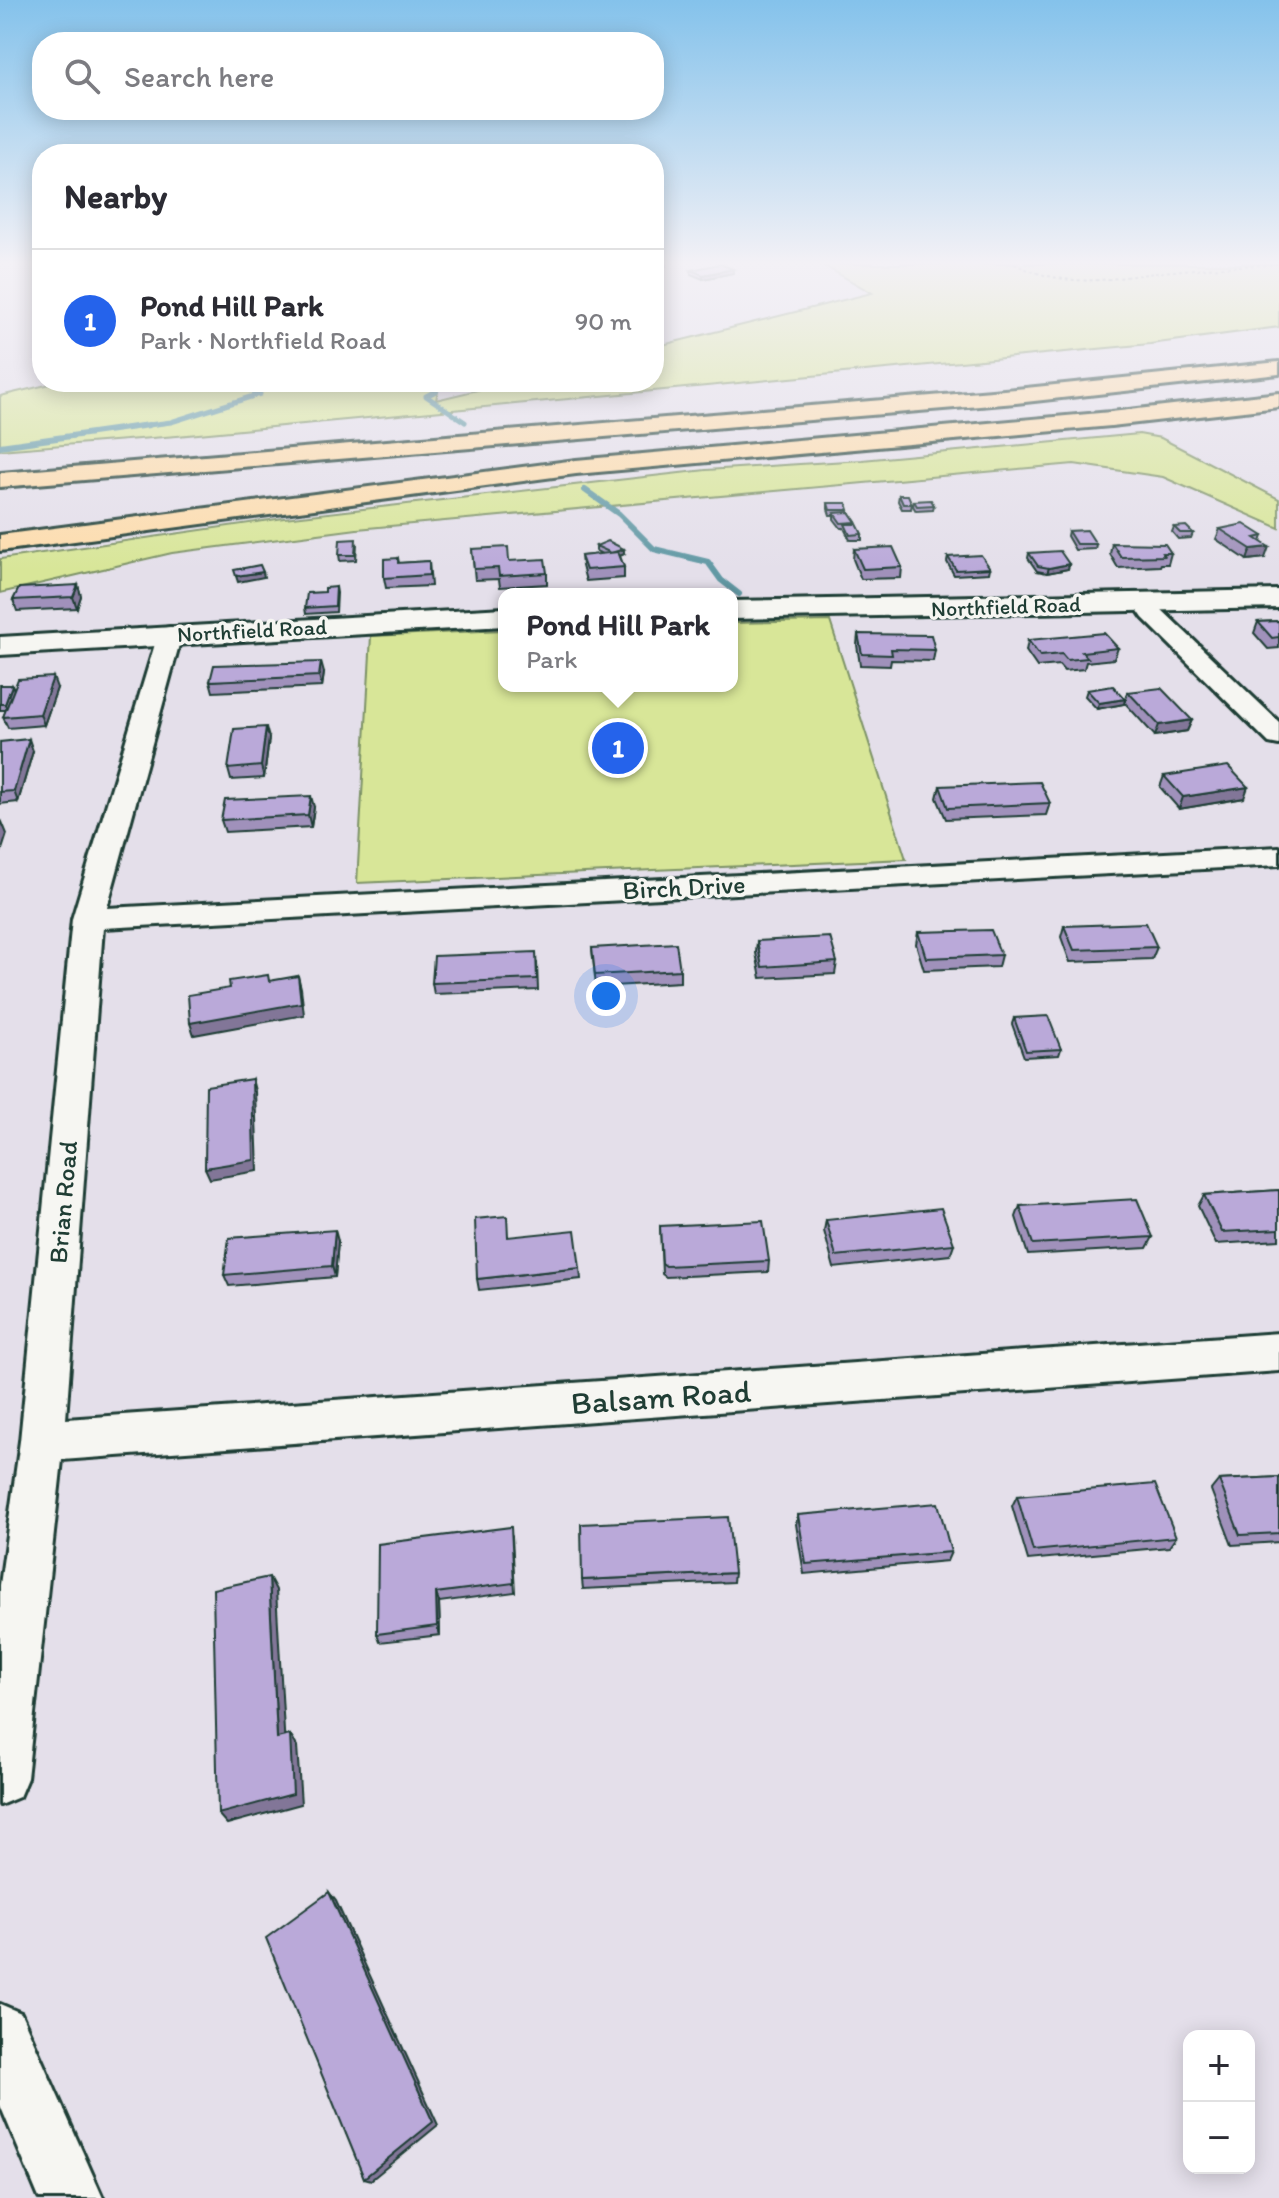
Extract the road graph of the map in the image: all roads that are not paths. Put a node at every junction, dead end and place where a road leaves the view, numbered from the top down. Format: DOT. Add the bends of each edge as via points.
graph roads {
  1 [pos="1279,368"];
  2 [pos="1279,400"];
  3 [pos="0,480"];
  4 [pos="0,543"];
  5 [pos="1279,599"];
  6 [pos="1144,602"];
  7 [pos="738,610"];
  8 [pos="498,617"];
  9 [pos="170,634"];
  10 [pos="0,646"];
  11 [pos="1279,737"];
  12 [pos="1279,856"];
  13 [pos="88,919"];
  14 [pos="1279,1352"];
  15 [pos="42,1441"];
  16 [pos="0,1778"];
  17 [pos="0,2034"];
  18 [pos="71,2198"];
  1 -- 3 [label="highway" via="1016,396"];
  2 -- 4 [label="highway" via="576,467"];
  5 -- 6 [label="street, Northfield Road"];
  6 -- 7 [label="street, Northfield Road"];
  6 -- 11 [label="street"];
  8 -- 9 [label="street, Northfield Road"];
  9 -- 10 [label="street, Northfield Road"];
  9 -- 13 [label="street, Brian Road"];
  12 -- 13 [label="street, Birch Drive"];
  13 -- 15 [label="street, Brian Road"];
  14 -- 15 [label="street, Balsam Road"];
  15 -- 16 [label="street, Brian Road"];
  17 -- 18 [label="street"];
}
